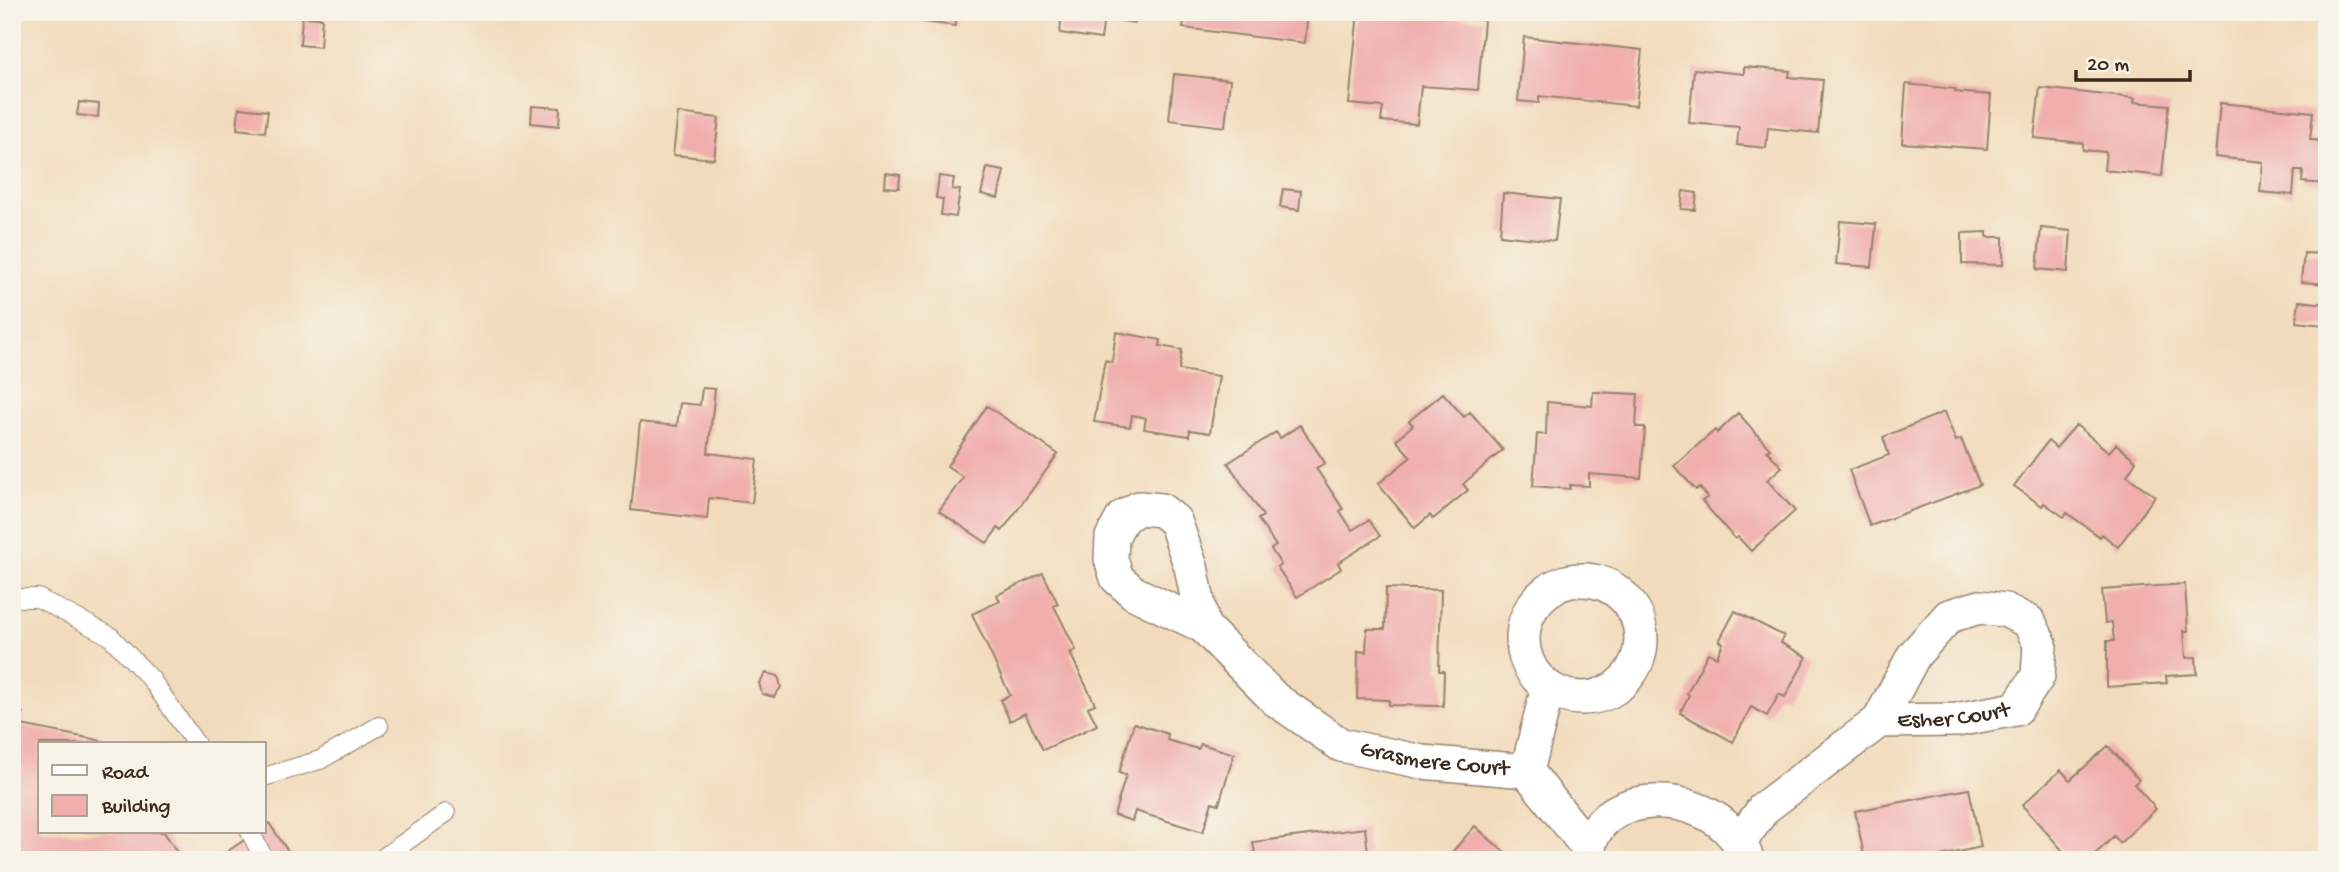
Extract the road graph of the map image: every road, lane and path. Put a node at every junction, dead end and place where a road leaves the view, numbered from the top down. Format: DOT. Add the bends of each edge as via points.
graph roads {
  1 [pos="12,598"];
  2 [pos="1203,626"];
  3 [pos="1548,687"];
  4 [pos="1879,722"];
  5 [pos="379,726"];
  6 [pos="195,742"];
  7 [pos="1527,771"];
  8 [pos="266,776"];
  9 [pos="446,813"];
  10 [pos="251,834"];
  11 [pos="1743,851"];
  12 [pos="1588,854"];
  13 [pos="265,860"];
  14 [pos="380,860"];
  1 -- 6 [label="lane" via="38,598 110,636 151,679"];
  2 -- 7 [label="street, Grasmere Court" via="1275,699 1341,745 1422,762"];
  3 -- 7 [label="street"];
  4 -- 4 [label="street, Esher Court" via="1956,720 2016,709 2038,676 2040,644 2029,622 2005,610 1980,607 1950,616 1914,655"];
  4 -- 11 [label="street, Esher Court" via="1764,808"];
  5 -- 8 [label="lane" via="320,761"];
  7 -- 12 [label="street, Grasmere Court"];
  9 -- 14 [label="lane"];
  10 -- 13 [label="lane"];
  11 -- 12 [label="street" via="1729,829 1704,811 1675,802 1646,802 1604,818"];
}
